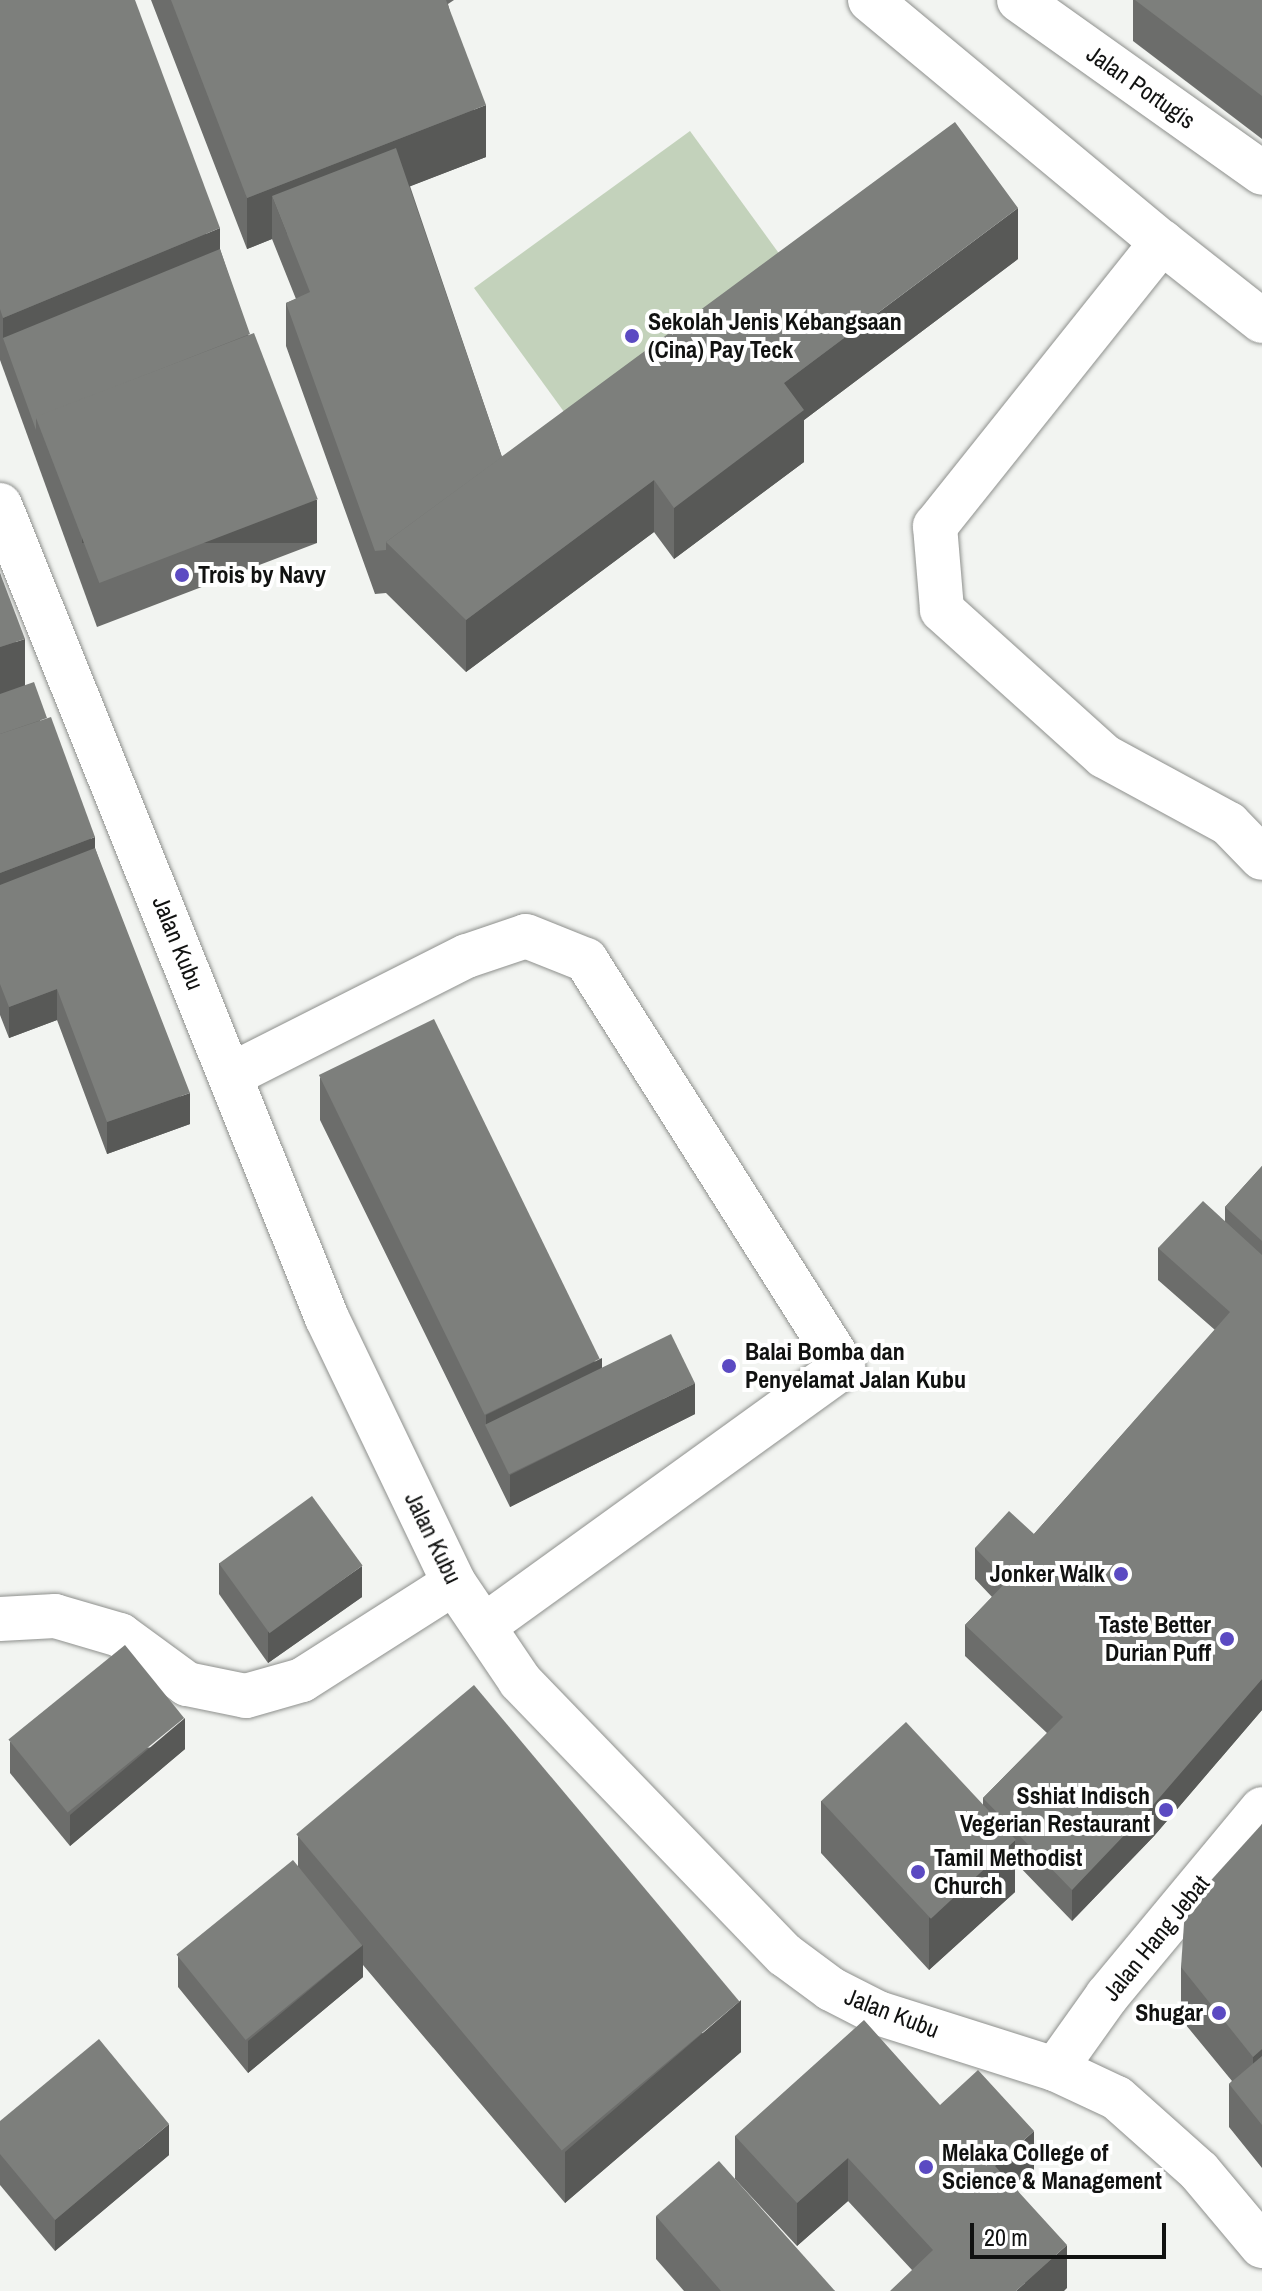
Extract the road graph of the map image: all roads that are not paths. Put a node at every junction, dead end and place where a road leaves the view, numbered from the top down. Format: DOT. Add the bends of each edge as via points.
graph roads {
  1 [pos="870,0"];
  2 [pos="1019,0"];
  3 [pos="1262,173"];
  4 [pos="1162,242"];
  5 [pos="1262,321"];
  6 [pos="0,505"];
  7 [pos="1262,858"];
  8 [pos="231,1075"];
  9 [pos="454,1583"];
  10 [pos="0,1619"];
  11 [pos="484,1626"];
  12 [pos="1262,1811"];
  13 [pos="1055,2069"];
  14 [pos="1262,2246"];
  1 -- 4 [label="main road"];
  2 -- 3 [label="main road, Jalan Portugis"];
  4 -- 5 [label="main road"];
  4 -- 7 [label="main road" via="935,526 942,610 1104,756 1229,824"];
  6 -- 8 [label="main road, Jalan Kubu"];
  8 -- 9 [label="main road, Jalan Kubu" via="327,1318"];
  8 -- 11 [label="main road" via="467,956 526,936 586,960 843,1367"];
  9 -- 10 [label="main road" via="302,1680 246,1696 187,1684 120,1635 55,1616"];
  9 -- 11 [label="main road, Jalan Kubu"];
  11 -- 13 [label="main road, Jalan Kubu" via="520,1681 785,1955 831,1989 878,2013"];
  12 -- 13 [label="main road, Jalan Hang Jebat" via="1125,1974"];
  13 -- 14 [label="main road, Jalan Kubu" via="1117,2098 1199,2171"];
}
